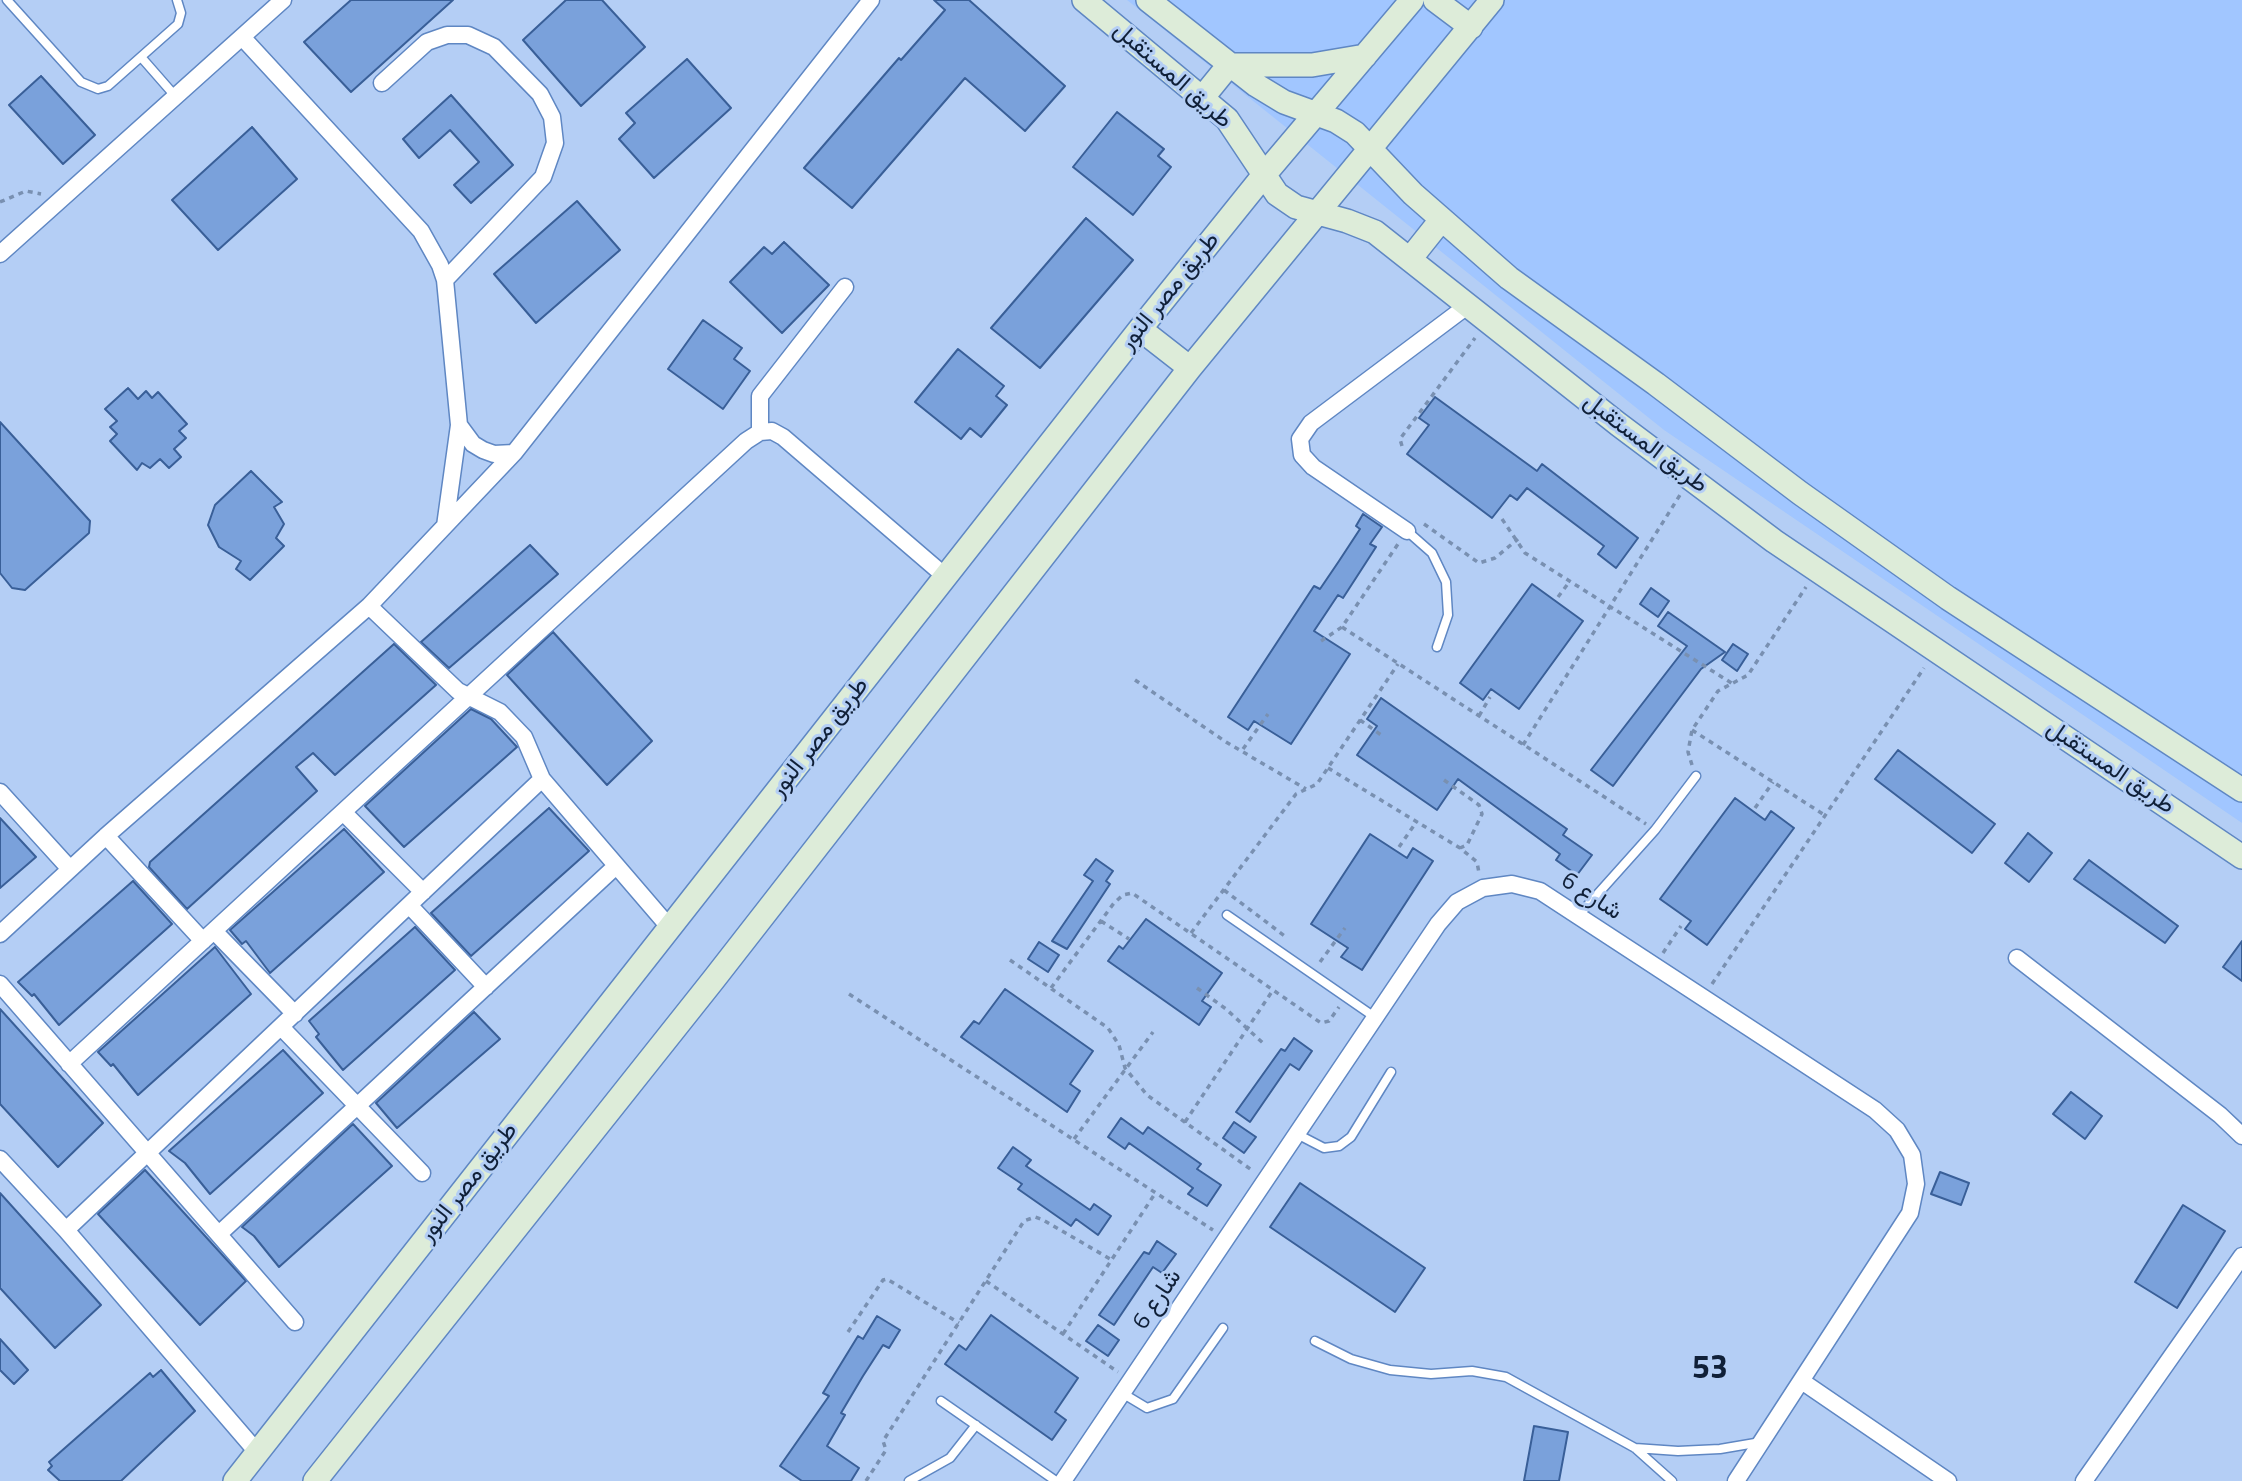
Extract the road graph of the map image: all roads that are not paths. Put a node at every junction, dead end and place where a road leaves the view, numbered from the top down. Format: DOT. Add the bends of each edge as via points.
graph roads {
  1 [pos="7,0"];
  2 [pos="177,0"];
  3 [pos="283,0"];
  4 [pos="871,0"];
  5 [pos="1084,0"];
  6 [pos="1148,0"];
  7 [pos="1412,0"];
  8 [pos="1435,0"];
  9 [pos="1492,0"];
  10 [pos="1471,27"];
  11 [pos="242,37"];
  12 [pos="1365,56"];
  13 [pos="141,57"];
  14 [pos="1229,65"];
  15 [pos="382,83"];
  16 [pos="176,97"];
  17 [pos="1203,97"];
  18 [pos="1315,114"];
  19 [pos="1370,149"];
  20 [pos="1264,175"];
  21 [pos="1318,213"];
  22 [pos="1441,220"];
  23 [pos="0,254"];
  24 [pos="1410,259"];
  25 [pos="445,280"];
  26 [pos="845,287"];
  27 [pos="1467,306"];
  28 [pos="1140,329"];
  29 [pos="1191,368"];
  30 [pos="459,425"];
  31 [pos="760,432"];
  32 [pos="514,453"];
  33 [pos="445,526"];
  34 [pos="1407,531"];
  35 [pos="946,577"];
  36 [pos="369,606"];
  37 [pos="1437,646"];
  38 [pos="469,696"];
  39 [pos="1696,776"];
  40 [pos="542,779"];
  41 [pos="2242,790"];
  42 [pos="0,792"];
  43 [pos="343,812"];
  44 [pos="106,836"];
  45 [pos="2242,857"];
  46 [pos="616,866"];
  47 [pos="70,869"];
  48 [pos="423,892"];
  49 [pos="409,905"];
  50 [pos="1227,915"];
  51 [pos="1578,916"];
  52 [pos="670,928"];
  53 [pos="0,934"];
  54 [pos="208,936"];
  55 [pos="2017,958"];
  56 [pos="0,984"];
  57 [pos="486,987"];
  58 [pos="295,1014"];
  59 [pos="1376,1018"];
  60 [pos="281,1027"];
  61 [pos="69,1064"];
  62 [pos="1391,1072"];
  63 [pos="358,1106"];
  64 [pos="1297,1134"];
  65 [pos="2242,1136"];
  66 [pos="148,1153"];
  67 [pos="0,1159"];
  68 [pos="422,1173"];
  69 [pos="66,1230"];
  70 [pos="219,1234"];
  71 [pos="2242,1256"];
  72 [pos="295,1322"];
  73 [pos="1223,1328"];
  74 [pos="1315,1341"];
  75 [pos="1803,1382"];
  76 [pos="1127,1387"];
  77 [pos="941,1401"];
  78 [pos="976,1425"];
  79 [pos="1762,1442"];
  80 [pos="1635,1448"];
  81 [pos="257,1452"];
  82 [pos="235,1481"];
  83 [pos="315,1481"];
  84 [pos="909,1481"];
  85 [pos="1056,1481"];
  86 [pos="1063,1481"];
  87 [pos="1672,1481"];
  88 [pos="1736,1481"];
  89 [pos="1948,1481"];
  90 [pos="2084,1481"];
  1 -- 13 [label="lane" via="89,87 108,86"];
  2 -- 13 [label="lane" via="178,24"];
  3 -- 11 [label="street"];
  4 -- 32 [label="street"];
  5 -- 17 [label="street, طريق المستقبل"];
  6 -- 14 [label="street, طريق المستقبل"];
  7 -- 12 [label="street, طريق مصر النور"];
  8 -- 10 [label="street"];
  9 -- 10 [label="street"];
  10 -- 19 [label="street"];
  11 -- 16 [label="street"];
  11 -- 25 [label="street" via="421,231"];
  12 -- 14 [label="street" via="1312,65"];
  12 -- 18 [label="street, طريق مصر النور"];
  13 -- 16 [label="lane"];
  14 -- 17 [label="street"];
  14 -- 18 [label="street, طريق المستقبل" via="1284,102"];
  15 -- 25 [label="street" via="427,42 447,35 468,35 494,47 540,94 552,117 555,143 543,177"];
  16 -- 23 [label="street"];
  17 -- 20 [label="street, طريق المستقبل" via="1227,119"];
  18 -- 19 [label="street, طريق المستقبل" via="1355,133"];
  18 -- 20 [label="street, طريق مصر النور"];
  19 -- 21 [label="street"];
  19 -- 22 [label="street, طريق المستقبل"];
  20 -- 21 [label="street, طريق المستقبل" via="1277,194 1296,207"];
  20 -- 28 [label="street, طريق مصر النور"];
  21 -- 24 [label="street, طريق المستقبل" via="1375,232"];
  21 -- 29 [label="street"];
  22 -- 24 [label="street"];
  22 -- 41 [label="street, طريق المستقبل" via="1509,278 1800,494 1948,598"];
  24 -- 27 [label="street, طريق المستقبل"];
  25 -- 30 [label="street"];
  26 -- 31 [label="street" via="760,396"];
  27 -- 34 [label="street" via="1311,423 1300,439 1302,455 1313,467"];
  27 -- 45 [label="street, طريق المستقبل" via="1817,570"];
  28 -- 29 [label="street"];
  28 -- 35 [label="street, طريق مصر النور"];
  29 -- 83 [label="street"];
  30 -- 32 [label="street" via="483,450"];
  30 -- 33 [label="street"];
  31 -- 35 [label="street" via="772,431 783,437"];
  31 -- 38 [label="street"];
  32 -- 33 [label="street"];
  33 -- 36 [label="street"];
  34 -- 37 [label="lane" via="1432,553 1446,582 1448,615"];
  35 -- 52 [label="street, طريق مصر النور"];
  36 -- 38 [label="street" via="458,691"];
  36 -- 44 [label="street"];
  38 -- 40 [label="street" via="500,712 524,737"];
  38 -- 43 [label="street"];
  39 -- 51 [label="lane" via="1656,830"];
  40 -- 46 [label="street"];
  40 -- 48 [label="street"];
  42 -- 47 [label="street"];
  43 -- 48 [label="street"];
  43 -- 54 [label="street"];
  44 -- 47 [label="street"];
  44 -- 54 [label="street"];
  46 -- 52 [label="street"];
  46 -- 57 [label="street"];
  47 -- 53 [label="street"];
  48 -- 49 [label="street"];
  49 -- 57 [label="street"];
  49 -- 58 [label="street"];
  50 -- 59 [label="lane"];
  51 -- 59 [label="street, شارع 6" via="1540,891 1512,884 1483,888 1457,902 1438,924"];
  51 -- 75 [label="street, شارع 6" via="1875,1110 1897,1130 1912,1155 1916,1184 1910,1213"];
  52 -- 81 [label="street, طريق مصر النور"];
  54 -- 58 [label="street"];
  54 -- 61 [label="street"];
  55 -- 65 [label="street"];
  56 -- 61 [label="street"];
  57 -- 63 [label="street"];
  58 -- 60 [label="street"];
  59 -- 64 [label="street, شارع 6"];
  60 -- 63 [label="street"];
  60 -- 66 [label="street"];
  61 -- 66 [label="street"];
  62 -- 64 [label="lane" via="1351,1137 1339,1146 1324,1148"];
  63 -- 68 [label="street"];
  63 -- 70 [label="street"];
  64 -- 76 [label="street, شارع 6"];
  66 -- 69 [label="street"];
  66 -- 70 [label="street"];
  67 -- 69 [label="street"];
  69 -- 81 [label="street"];
  70 -- 72 [label="street"];
  71 -- 90 [label="street"];
  73 -- 76 [label="lane" via="1173,1399 1147,1408"];
  74 -- 80 [label="lane" via="1351,1359 1390,1370 1472,1371 1506,1377"];
  75 -- 79 [label="street, شارع 6"];
  75 -- 89 [label="street"];
  76 -- 86 [label="street, شارع 6"];
  77 -- 78 [label="lane"];
  78 -- 84 [label="lane" via="950,1458"];
  78 -- 85 [label="lane"];
  79 -- 80 [label="lane" via="1688,1451"];
  79 -- 88 [label="street, شارع 6"];
  80 -- 87 [label="lane"];
  81 -- 82 [label="street, طريق مصر النور"];
}
